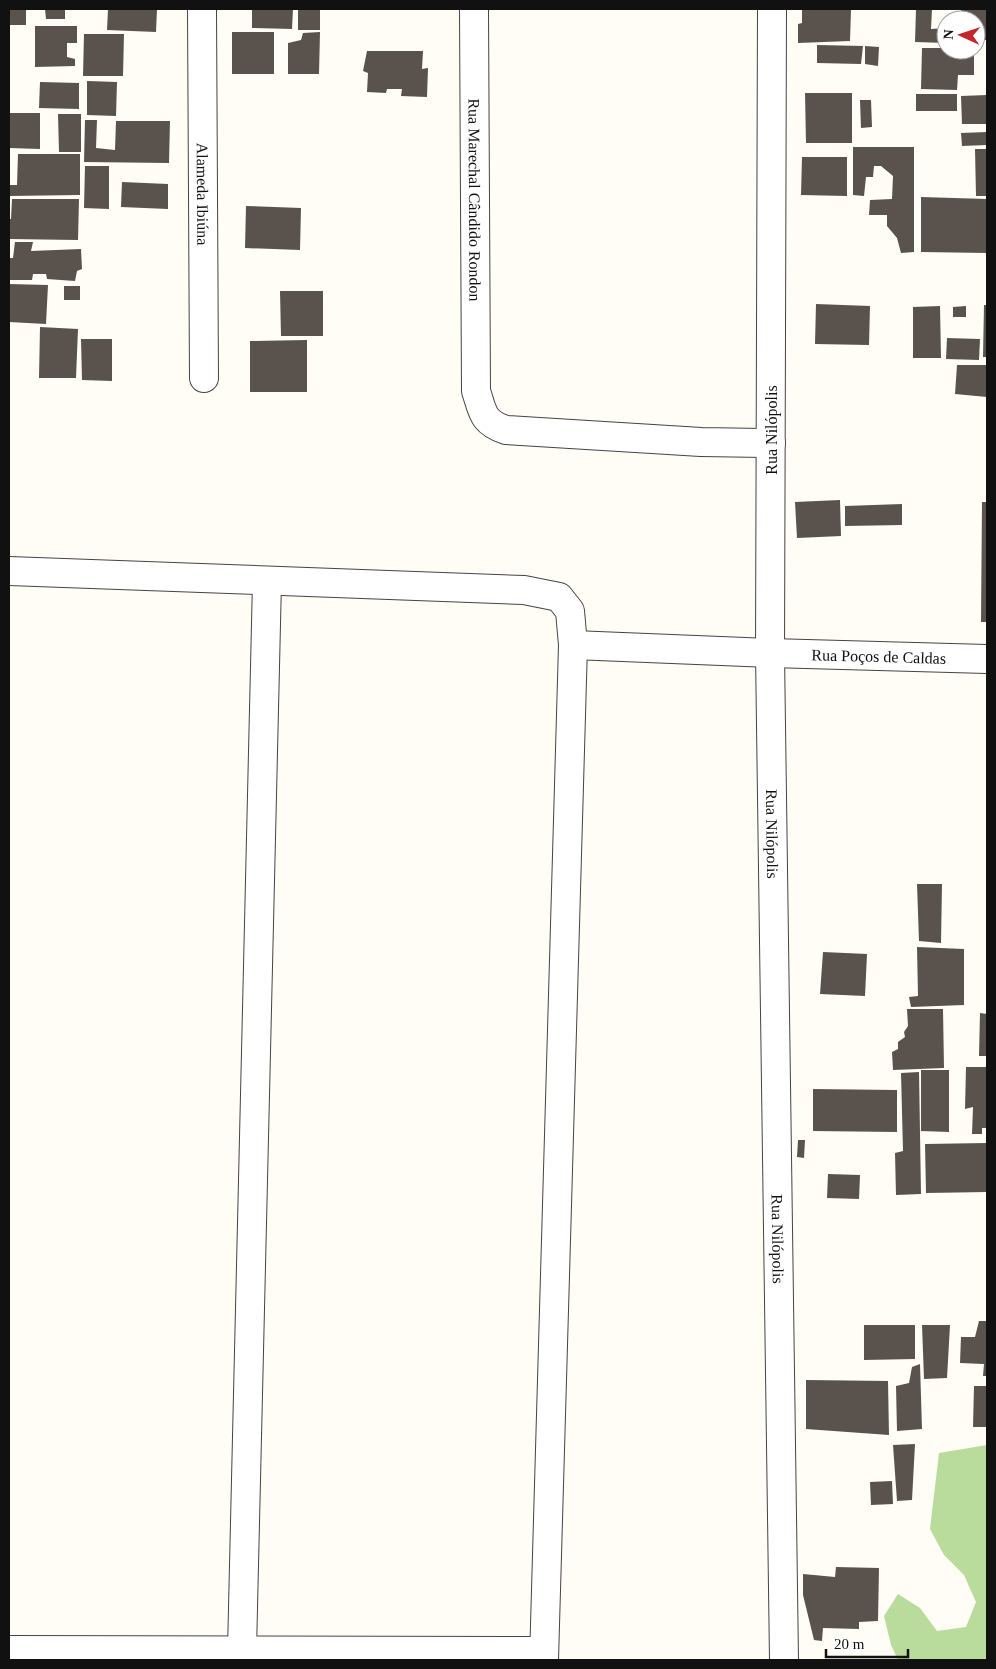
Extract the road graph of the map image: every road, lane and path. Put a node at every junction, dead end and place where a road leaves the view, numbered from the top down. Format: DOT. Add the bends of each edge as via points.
graph roads {
  1 [pos="202,9"];
  2 [pos="474,9"];
  3 [pos="772,9"];
  4 [pos="204,378"];
  5 [pos="771,443"];
  6 [pos="9,571"];
  7 [pos="267,581"];
  8 [pos="573,645"];
  9 [pos="770,653"];
  10 [pos="987,659"];
  11 [pos="9,1650"];
  12 [pos="242,1651"];
  13 [pos="544,1656"];
  14 [pos="784,1660"];
  1 -- 4 [label="street, Alameda Ibiúna"];
  2 -- 5 [label="street, Rua Marechal Cândido Rondon" via="476,391 484,416 492,425 506,430"];
  3 -- 5 [label="street, Rua Nilópolis"];
  5 -- 9 [label="street, Rua Nilópolis"];
  6 -- 7 [label="street"];
  7 -- 8 [label="street" via="524,590 559,597 570,611"];
  7 -- 12 [label="street"];
  8 -- 9 [label="street, Rua Poços de Caldas"];
  8 -- 13 [label="street"];
  9 -- 10 [label="street, Rua Poços de Caldas"];
  9 -- 14 [label="street, Rua Nilópolis"];
  11 -- 12 [label="street"];
  12 -- 13 [label="street"];
}
